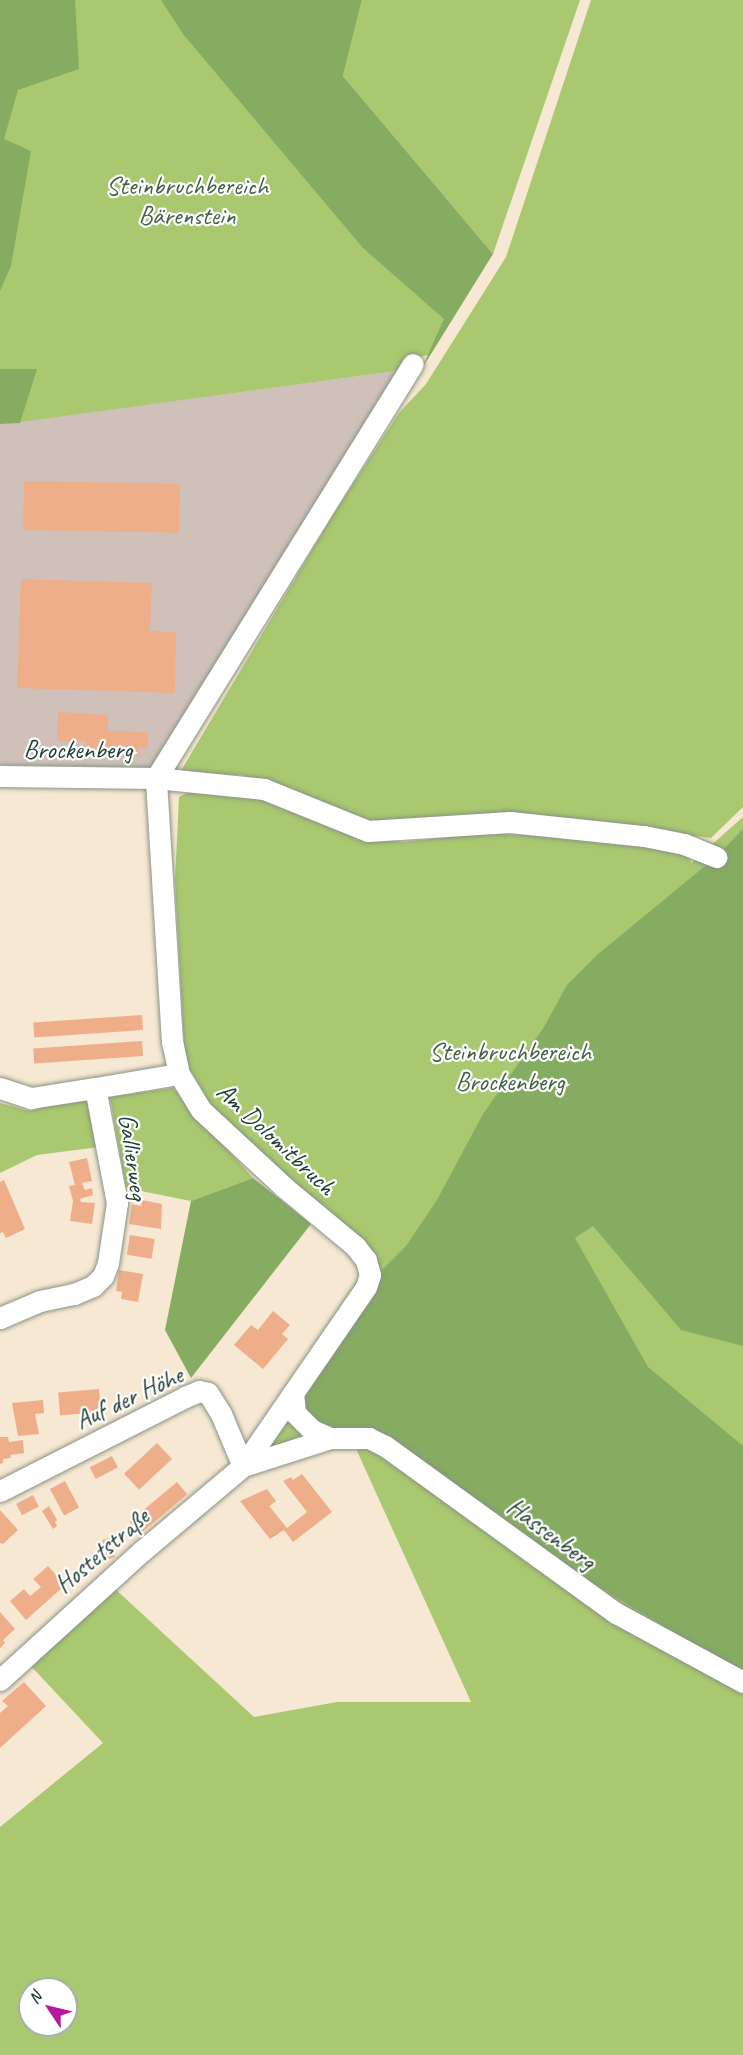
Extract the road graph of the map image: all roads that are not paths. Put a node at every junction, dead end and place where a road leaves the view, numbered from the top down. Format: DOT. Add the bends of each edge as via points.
graph roads {
  1 [pos="412,364"];
  2 [pos="0,776"];
  3 [pos="156,778"];
  4 [pos="716,857"];
  5 [pos="178,1074"];
  6 [pos="0,1088"];
  7 [pos="95,1088"];
  8 [pos="0,1318"];
  9 [pos="332,1335"];
  10 [pos="292,1393"];
  11 [pos="330,1438"];
  12 [pos="243,1466"];
  13 [pos="0,1491"];
  14 [pos="0,1680"];
  15 [pos="743,1682"];
  1 -- 3 [label="street"];
  2 -- 3 [label="street, Brockenberg"];
  3 -- 4 [label="street, Brockenberg" via="264,789 368,831 510,822 644,836 684,844"];
  3 -- 5 [label="street, Am Dolomitbruch" via="172,1042"];
  5 -- 7 [label="street, Gallierweg"];
  5 -- 9 [label="street, Am Dolomitbruch" via="189,1095 219,1129 366,1260 370,1275 366,1287"];
  6 -- 7 [label="street" via="31,1098"];
  7 -- 8 [label="street, Gallierweg" via="117,1203 103,1276 93,1286 74,1294 40,1301"];
  9 -- 10 [label="street, Hostetstraße"];
  10 -- 11 [label="street" via="295,1413 312,1430"];
  10 -- 12 [label="street, Hostetstraße"];
  11 -- 12 [label="street, Hostetstraße"];
  11 -- 15 [label="street, Hassenberg" via="369,1438 385,1446 616,1613"];
  12 -- 13 [label="street, Auf der Höhe" via="214,1398 200,1391"];
  12 -- 14 [label="street, Hostetstraße"];
}
